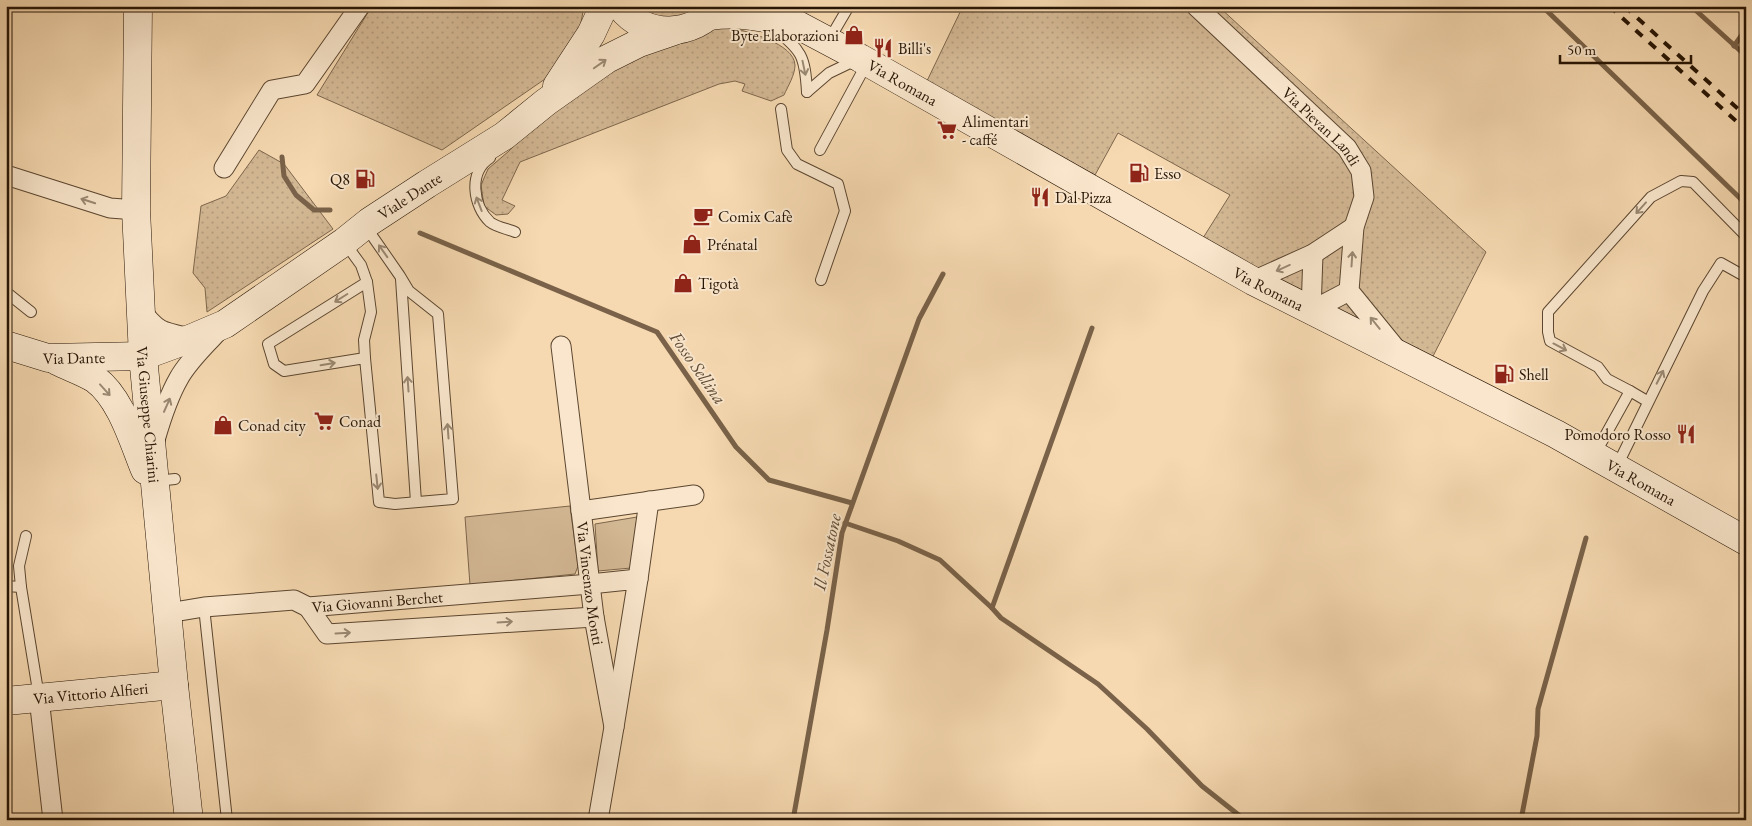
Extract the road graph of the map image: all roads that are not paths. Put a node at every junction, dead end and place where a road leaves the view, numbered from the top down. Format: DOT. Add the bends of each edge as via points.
graph roads {
  1 [pos="138,6"];
  2 [pos="360,6"];
  3 [pos="604,6"];
  4 [pos="620,6"];
  5 [pos="849,6"];
  6 [pos="1196,6"];
  7 [pos="757,10"];
  8 [pos="715,11"];
  9 [pos="674,31"];
  10 [pos="828,42"];
  11 [pos="863,61"];
  12 [pos="546,102"];
  13 [pos="781,109"];
  14 [pos="504,136"];
  15 [pos="820,150"];
  16 [pos="224,168"];
  17 [pos="6,175"];
  18 [pos="136,210"];
  19 [pos="365,226"];
  20 [pos="1354,227"];
  21 [pos="515,232"];
  22 [pos="1746,236"];
  23 [pos="344,242"];
  24 [pos="1313,254"];
  25 [pos="400,276"];
  26 [pos="1746,277"];
  27 [pos="821,280"];
  28 [pos="1253,281"];
  29 [pos="367,282"];
  30 [pos="1349,291"];
  31 [pos="6,292"];
  32 [pos="140,310"];
  33 [pos="1311,311"];
  34 [pos="31,312"];
  35 [pos="225,324"];
  36 [pos="192,338"];
  37 [pos="6,345"];
  38 [pos="560,346"];
  39 [pos="1401,355"];
  40 [pos="144,356"];
  41 [pos="48,358"];
  42 [pos="365,358"];
  43 [pos="1630,391"];
  44 [pos="1647,401"];
  45 [pos="152,451"];
  46 [pos="1605,462"];
  47 [pos="162,486"];
  48 [pos="694,495"];
  49 [pos="649,501"];
  50 [pos="416,502"];
  51 [pos="581,511"];
  52 [pos="26,536"];
  53 [pos="1746,541"];
  54 [pos="638,579"];
  55 [pos="590,584"];
  56 [pos="6,586"];
  57 [pos="21,586"];
  58 [pos="204,607"];
  59 [pos="308,607"];
  60 [pos="168,614"];
  61 [pos="594,617"];
  62 [pos="174,685"];
  63 [pos="39,698"];
  64 [pos="6,701"];
  65 [pos="614,727"];
  66 [pos="52,820"];
  67 [pos="189,820"];
  68 [pos="227,820"];
  69 [pos="598,820"];
  1 -- 18 [label="street, Via Giuseppe Chiarini"];
  2 -- 16 [label="street" via="305,84 272,90"];
  3 -- 12 [label="street" via="591,34"];
  4 -- 9 [label="street" via="636,22 654,29"];
  5 -- 10 [label="lane"];
  6 -- 20 [label="street, Via Pievan Landi" via="1347,148 1361,171 1364,197"];
  7 -- 8 [label="street" via="727,14"];
  7 -- 10 [label="street, Via Romana" via="796,24"];
  7 -- 11 [label="lane, one-way" via="800,52 806,68 807,92 829,73"];
  8 -- 9 [label="street" via="696,25"];
  12 -- 9 [label="street, Viale Dante, one-way" via="607,60 639,43"];
  10 -- 11 [label="street, Via Romana"];
  11 -- 15 [label="lane"];
  11 -- 28 [label="street, Via Romana"];
  12 -- 14 [label="street, Viale Dante"];
  13 -- 27 [label="lane" via="787,150 797,164 838,184 845,212"];
  14 -- 19 [label="street, Viale Dante"];
  21 -- 14 [label="lane, one-way" via="491,223 479,207 474,184 484,162 500,152"];
  18 -- 17 [label="street, one-way" via="110,208"];
  18 -- 32 [label="street, Via Giuseppe Chiarini"];
  19 -- 23 [label="street, Viale Dante"];
  25 -- 19 [label="lane, one-way"];
  20 -- 24 [label="street"];
  30 -- 20 [label="street, Via Pievan Landi, one-way"];
  22 -- 43 [label="lane, one-way" via="1693,182 1680,181 1651,197 1548,312 1550,341 1598,367 1607,379"];
  23 -- 29 [label="lane" via="361,265"];
  23 -- 35 [label="street, Viale Dante"];
  24 -- 28 [label="street, one-way"];
  24 -- 33 [label="street"];
  50 -- 25 [label="lane, one-way"];
  50 -- 25 [label="lane, one-way" via="453,499 438,314 409,291"];
  44 -- 26 [label="lane, one-way" via="1703,291 1721,263"];
  28 -- 33 [label="street, Via Romana"];
  29 -- 42 [label="lane" via="371,312 364,340"];
  29 -- 42 [label="lane, one-way" via="268,344 274,364 284,371"];
  30 -- 33 [label="street"];
  39 -- 30 [label="street, one-way"];
  31 -- 34 [label="lane"];
  32 -- 36 [label="street" via="162,332"];
  32 -- 40 [label="street, Via Giuseppe Chiarini"];
  33 -- 39 [label="street, Via Romana"];
  35 -- 36 [label="street, Viale Dante"];
  45 -- 35 [label="street, one-way" via="179,377"];
  36 -- 40 [label="street, Viale Dante"];
  37 -- 41 [label="street, Via Dante"];
  38 -- 51 [label="street, Via Vincenzo Monti"];
  39 -- 46 [label="street, Via Romana"];
  40 -- 41 [label="street, Via Dante"];
  40 -- 45 [label="street, Via Giuseppe Chiarini"];
  41 -- 47 [label="street, one-way" via="94,379 109,393"];
  42 -- 50 [label="lane, one-way" via="380,502"];
  43 -- 44 [label="lane"];
  43 -- 46 [label="lane"];
  44 -- 46 [label="lane"];
  45 -- 47 [label="street, Via Giuseppe Chiarini"];
  46 -- 53 [label="street, Via Romana"];
  47 -- 60 [label="street, Via Giuseppe Chiarini"];
  48 -- 49 [label="street"];
  49 -- 51 [label="street"];
  49 -- 54 [label="street"];
  51 -- 55 [label="street, Via Vincenzo Monti"];
  52 -- 57 [label="lane" via="19,566"];
  54 -- 55 [label="street, Via Giovanni Berchet"];
  54 -- 65 [label="street"];
  55 -- 59 [label="street, Via Giovanni Berchet"];
  55 -- 61 [label="street, Via Vincenzo Monti"];
  56 -- 57 [label="lane"];
  57 -- 63 [label="lane"];
  58 -- 59 [label="street, Via Giovanni Berchet" via="294,600"];
  58 -- 60 [label="street, Via Giovanni Berchet"];
  58 -- 68 [label="lane"];
  59 -- 61 [label="street, one-way" via="327,634"];
  60 -- 62 [label="street, Via Giuseppe Chiarini"];
  61 -- 65 [label="street, Via Vincenzo Monti"];
  62 -- 63 [label="street, Via Vittorio Alfieri"];
  62 -- 67 [label="street, Via Giuseppe Chiarini"];
  63 -- 64 [label="street, Via Vittorio Alfieri"];
  63 -- 66 [label="street"];
  65 -- 69 [label="street, Via Vincenzo Monti"];
}
